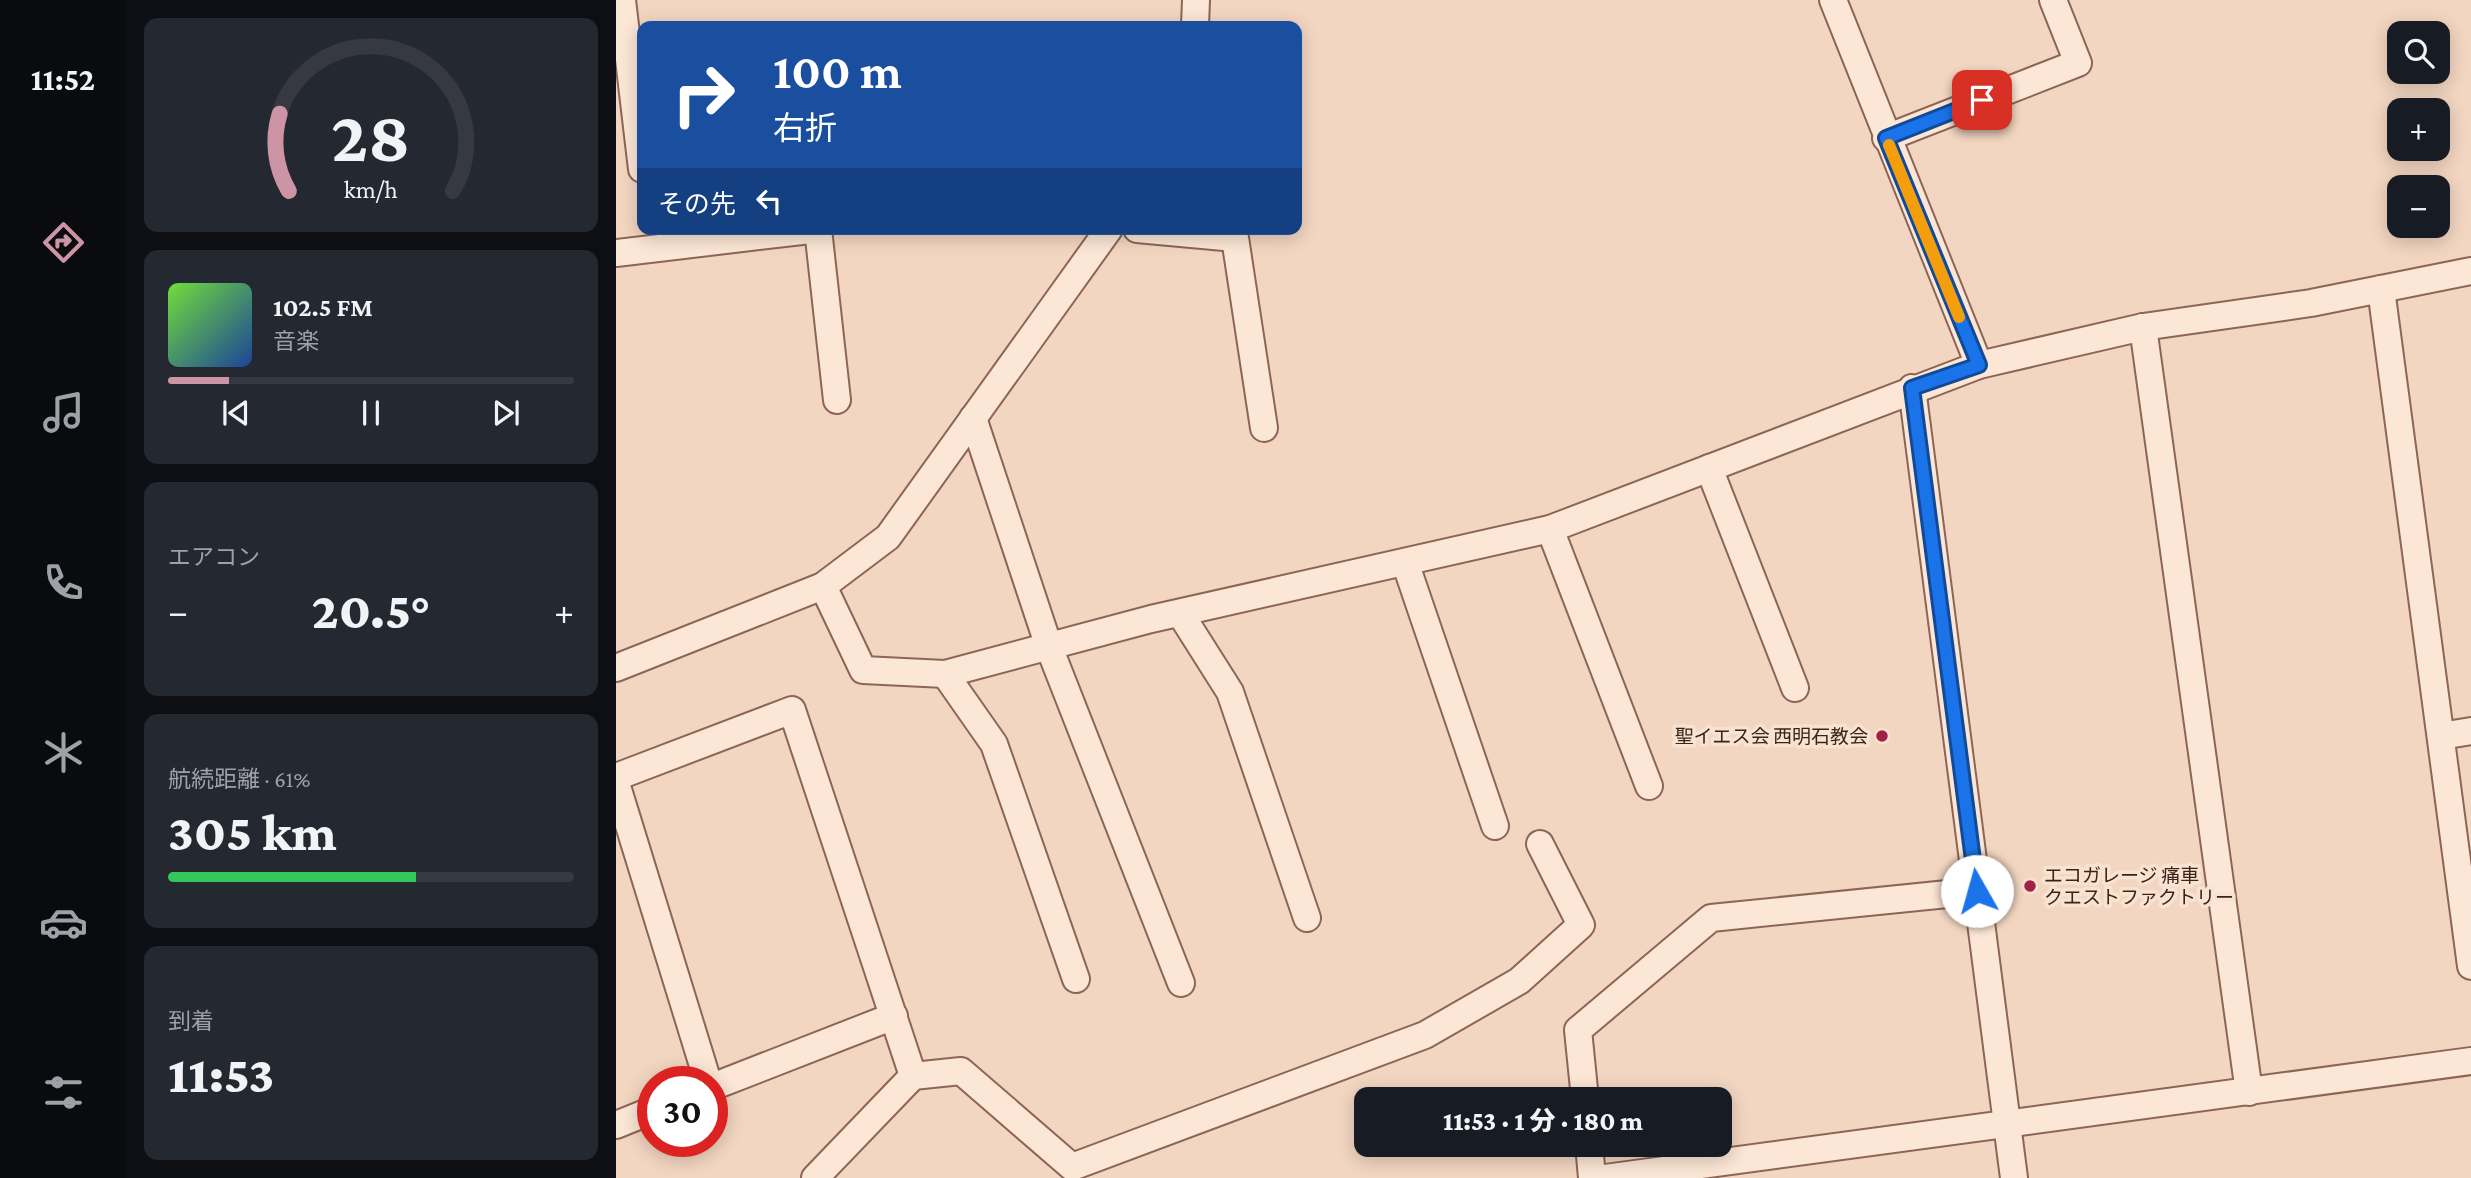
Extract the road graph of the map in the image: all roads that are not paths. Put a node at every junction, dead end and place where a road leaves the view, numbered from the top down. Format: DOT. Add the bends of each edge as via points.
graph roads {
  1 [pos="622,0"];
  2 [pos="1196,0"];
  3 [pos="1833,0"];
  4 [pos="2053,0"];
  5 [pos="1195,21"];
  6 [pos="637,127"];
  7 [pos="1886,138"];
  8 [pos="718,235"];
  9 [pos="819,235"];
  10 [pos="1105,235"];
  11 [pos="1202,235"];
  12 [pos="651,239"];
  13 [pos="616,253"];
  14 [pos="2471,271"];
  15 [pos="2381,289"];
  16 [pos="2143,327"];
  17 [pos="1979,365"];
  18 [pos="1912,388"];
  19 [pos="838,400"];
  20 [pos="973,418"];
  21 [pos="1264,428"];
  22 [pos="1709,468"];
  23 [pos="1550,529"];
  24 [pos="1405,562"];
  25 [pos="823,586"];
  26 [pos="1180,613"];
  27 [pos="1049,647"];
  28 [pos="616,668"];
  29 [pos="945,674"];
  30 [pos="1795,688"];
  31 [pos="2471,731"];
  32 [pos="2441,736"];
  33 [pos="616,778"];
  34 [pos="616,783"];
  35 [pos="1649,786"];
  36 [pos="1495,827"];
  37 [pos="1540,844"];
  38 [pos="1977,891"];
  39 [pos="1307,918"];
  40 [pos="2471,967"];
  41 [pos="1076,979"];
  42 [pos="1181,983"];
  43 [pos="894,1016"];
  44 [pos="2471,1062"];
  45 [pos="703,1066"];
  46 [pos="914,1076"];
  47 [pos="728,1081"];
  48 [pos="1583,1087"];
  49 [pos="2249,1092"];
  50 [pos="637,1116"];
  51 [pos="2007,1124"];
  52 [pos="616,1125"];
  53 [pos="1590,1157"];
  54 [pos="815,1178"];
  55 [pos="1592,1178"];
  56 [pos="1605,1178"];
  57 [pos="2014,1178"];
  1 -- 6 [label="street"];
  2 -- 5 [label="street"];
  3 -- 7 [label="street"];
  4 -- 7 [label="street" via="2078,63"];
  7 -- 17 [label="street"];
  8 -- 12 [label="street"];
  9 -- 19 [label="street"];
  10 -- 20 [label="street"];
  11 -- 21 [label="street" via="1235,238"];
  12 -- 13 [label="street"];
  14 -- 15 [label="street"];
  15 -- 16 [label="street"];
  15 -- 32 [label="street"];
  16 -- 17 [label="street"];
  16 -- 49 [label="street"];
  17 -- 18 [label="street"];
  18 -- 22 [label="street"];
  18 -- 38 [label="street"];
  20 -- 25 [label="street" via="888,537"];
  20 -- 27 [label="street"];
  22 -- 23 [label="street"];
  22 -- 30 [label="street"];
  23 -- 24 [label="street"];
  23 -- 35 [label="street"];
  24 -- 26 [label="street"];
  24 -- 36 [label="street"];
  25 -- 28 [label="street"];
  25 -- 29 [label="street" via="863,670"];
  26 -- 27 [label="street"];
  26 -- 39 [label="street" via="1230,692"];
  27 -- 29 [label="street"];
  27 -- 42 [label="street"];
  29 -- 41 [label="street" via="994,744"];
  31 -- 32 [label="street"];
  32 -- 40 [label="street"];
  33 -- 43 [label="street" via="792,710"];
  34 -- 45 [label="street"];
  37 -- 46 [label="street" via="1581,925 1519,981 1425,1035 1072,1167 961,1071"];
  38 -- 48 [label="street" via="1711,918 1577,1030"];
  38 -- 51 [label="street"];
  43 -- 46 [label="street"];
  43 -- 47 [label="street"];
  44 -- 49 [label="street"];
  46 -- 54 [label="street"];
  49 -- 51 [label="street"];
  50 -- 52 [label="street"];
  51 -- 56 [label="street"];
  51 -- 57 [label="street"];
  53 -- 55 [label="street"];
}
